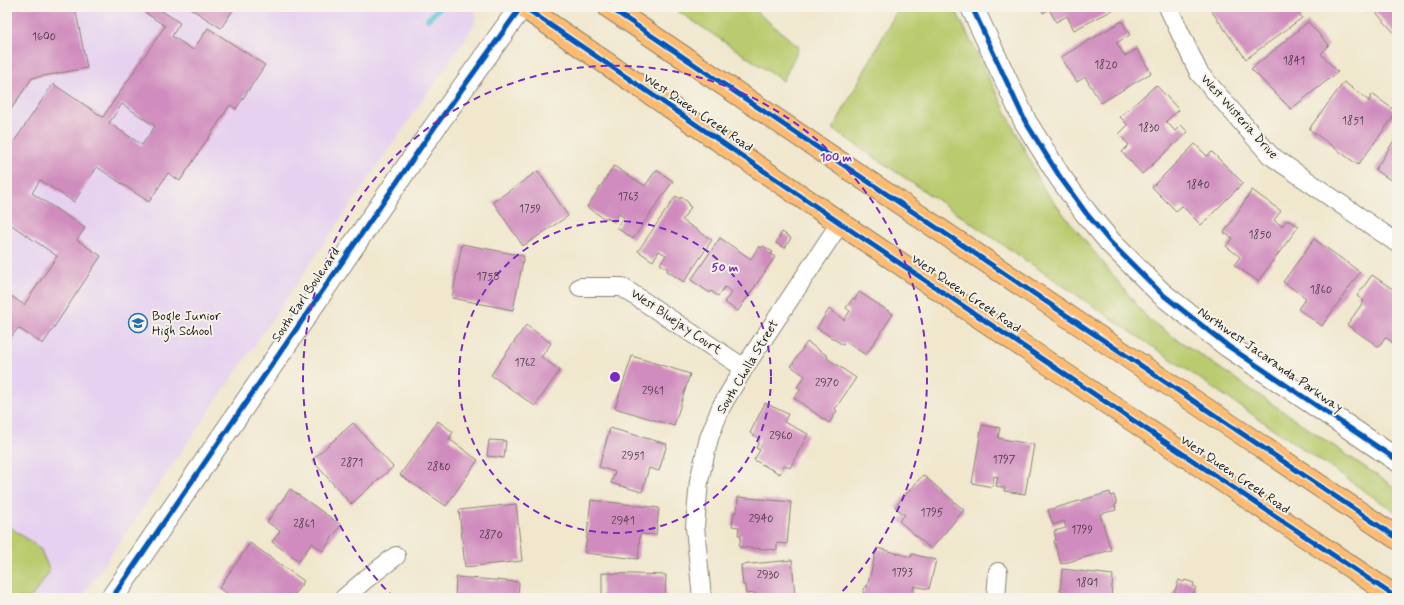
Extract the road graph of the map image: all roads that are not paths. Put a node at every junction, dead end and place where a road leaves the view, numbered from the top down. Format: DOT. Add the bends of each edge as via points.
graph roads {
  1 [pos="523,7"];
  2 [pos="609,7"];
  3 [pos="972,7"];
  4 [pos="1168,7"];
  5 [pos="840,223"];
  6 [pos="1397,243"];
  7 [pos="580,287"];
  8 [pos="744,368"];
  9 [pos="1397,460"];
  10 [pos="1397,538"];
  11 [pos="396,556"];
  12 [pos="998,572"];
  13 [pos="112,598"];
  14 [pos="344,598"];
  15 [pos="702,598"];
  16 [pos="996,598"];
  17 [pos="1397,598"];
  1 -- 5 [label="main road, West Queen Creek Road"];
  1 -- 13 [label="street, South Earl Boulevard" via="434,128"];
  2 -- 10 [label="main road"];
  3 -- 9 [label="street, Northwest Jacaranda Parkway" via="1025,120 1060,177 1110,242 1162,294 1216,338"];
  4 -- 6 [label="street, West Wisteria Drive" via="1200,73 1270,155"];
  5 -- 8 [label="street, South Cholla Street"];
  5 -- 17 [label="main road, West Queen Creek Road"];
  7 -- 8 [label="street, West Bluejay Court" via="622,286"];
  8 -- 15 [label="street, South Cholla Street" via="721,407 708,438 699,481 695,527"];
  11 -- 14 [label="street"];
  12 -- 16 [label="street"];
}
